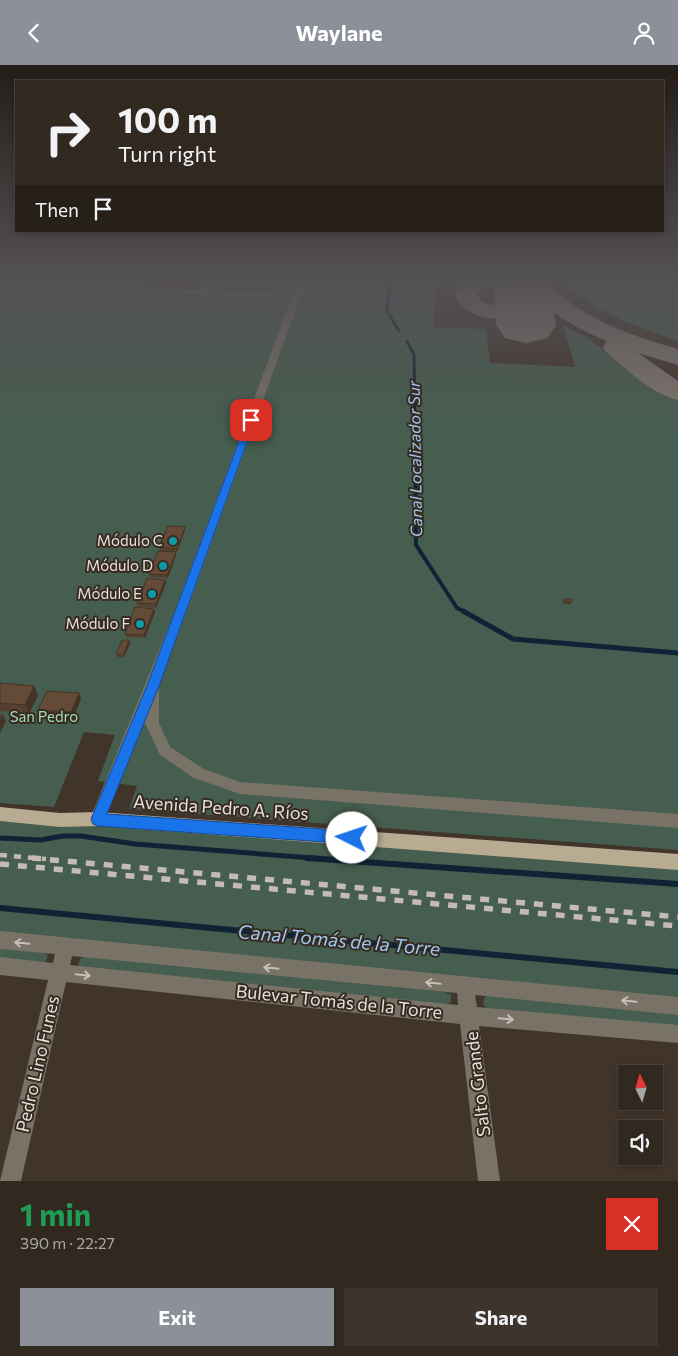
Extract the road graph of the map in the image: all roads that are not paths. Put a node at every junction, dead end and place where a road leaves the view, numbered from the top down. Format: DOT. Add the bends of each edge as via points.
graph roads {
  1 [pos="283,330"];
  2 [pos="153,686"];
  3 [pos="0,814"];
  4 [pos="98,819"];
  5 [pos="678,821"];
  6 [pos="678,861"];
  7 [pos="0,940"];
  8 [pos="65,948"];
  9 [pos="0,966"];
  10 [pos="59,972"];
  11 [pos="465,987"];
  12 [pos="678,1006"];
  13 [pos="470,1016"];
  14 [pos="678,1034"];
  15 [pos="10,1181"];
  16 [pos="489,1181"];
  1 -- 2 [label="street"];
  2 -- 4 [label="street"];
  2 -- 5 [label="street" via="152,723 165,751 199,774 240,788"];
  3 -- 4 [label="main road, Avenida Pedro A. Ríos"];
  4 -- 6 [label="main road, Avenida Pedro A. Ríos"];
  8 -- 7 [label="street, Bulevar Tomás de la Torre, one-way"];
  8 -- 10 [label="street, Pedro Lino Funes"];
  11 -- 8 [label="street, Bulevar Tomás de la Torre, one-way"];
  9 -- 10 [label="street, Bulevar Tomás de la Torre"];
  10 -- 13 [label="street, Bulevar Tomás de la Torre, one-way"];
  10 -- 15 [label="street, Pedro Lino Funes"];
  12 -- 11 [label="street, Bulevar Tomás de la Torre, one-way"];
  11 -- 13 [label="street, Salto Grande"];
  13 -- 14 [label="street, Bulevar Tomás de la Torre, one-way"];
  13 -- 16 [label="street, Salto Grande"];
}
